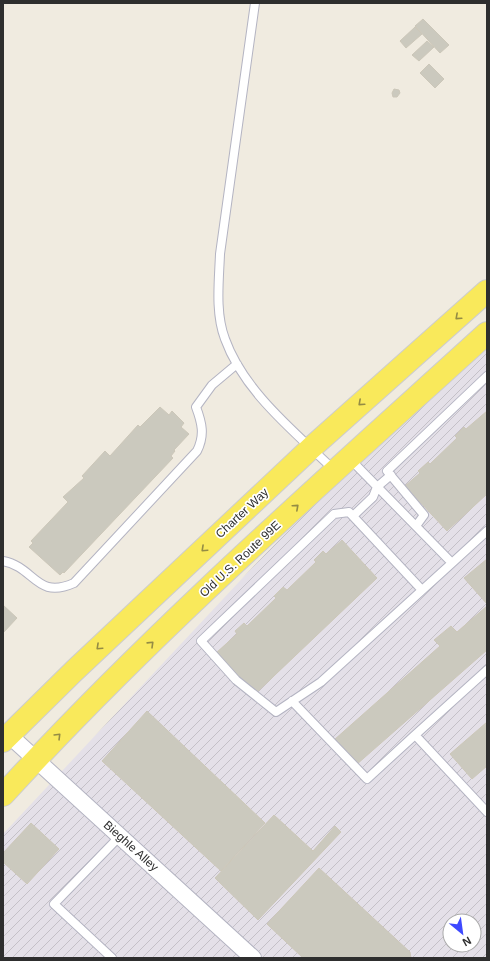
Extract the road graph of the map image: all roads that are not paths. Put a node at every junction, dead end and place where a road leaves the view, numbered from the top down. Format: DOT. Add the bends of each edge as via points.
graph roads {
  1 [pos="255,3"];
  2 [pos="487,291"];
  3 [pos="487,333"];
  4 [pos="487,346"];
  5 [pos="237,364"];
  6 [pos="487,376"];
  7 [pos="311,448"];
  8 [pos="342,465"];
  9 [pos="391,475"];
  10 [pos="377,487"];
  11 [pos="353,516"];
  12 [pos="416,526"];
  13 [pos="487,531"];
  14 [pos="3,561"];
  15 [pos="452,563"];
  16 [pos="422,590"];
  17 [pos="487,670"];
  18 [pos="292,701"];
  19 [pos="415,735"];
  20 [pos="6,738"];
  21 [pos="36,759"];
  22 [pos="3,795"];
  23 [pos="487,812"];
  24 [pos="120,836"];
  25 [pos="112,958"];
  26 [pos="253,958"];
  1 -- 5 [label="lane" via="220,254 220,321 224,339"];
  2 -- 7 [label="main road, Charter Way, one-way"];
  3 -- 8 [label="main road, Old U.S. Route 99E"];
  4 -- 8 [label="main road" via="369,454"];
  5 -- 7 [label="lane" via="268,405"];
  5 -- 14 [label="lane" via="212,385 196,407 203,426 203,436 197,451 74,583 54,589 43,586 19,567"];
  6 -- 9 [label="lane" via="387,471"];
  7 -- 8 [label="lane"];
  7 -- 20 [label="main road, Charter Way, one-way"];
  8 -- 10 [label="lane"];
  21 -- 8 [label="main road, Old U.S. Route 99E, one-way" via="257,542"];
  9 -- 10 [label="lane"];
  9 -- 12 [label="lane" via="424,514"];
  10 -- 11 [label="lane" via="373,497"];
  10 -- 12 [label="lane"];
  11 -- 16 [label="lane"];
  11 -- 18 [label="lane" via="349,512 334,514 201,641 236,680 276,712"];
  12 -- 15 [label="lane"];
  13 -- 15 [label="lane"];
  15 -- 16 [label="lane"];
  16 -- 18 [label="lane" via="321,682"];
  17 -- 19 [label="lane"];
  18 -- 19 [label="lane" via="367,779"];
  19 -- 23 [label="lane"];
  20 -- 21 [label="street, Bieghle Alley"];
  21 -- 22 [label="main road, Old U.S. Route 99E"];
  21 -- 24 [label="street, Bieghle Alley"];
  24 -- 25 [label="lane" via="54,904"];
  24 -- 26 [label="street, Bieghle Alley"];
}
